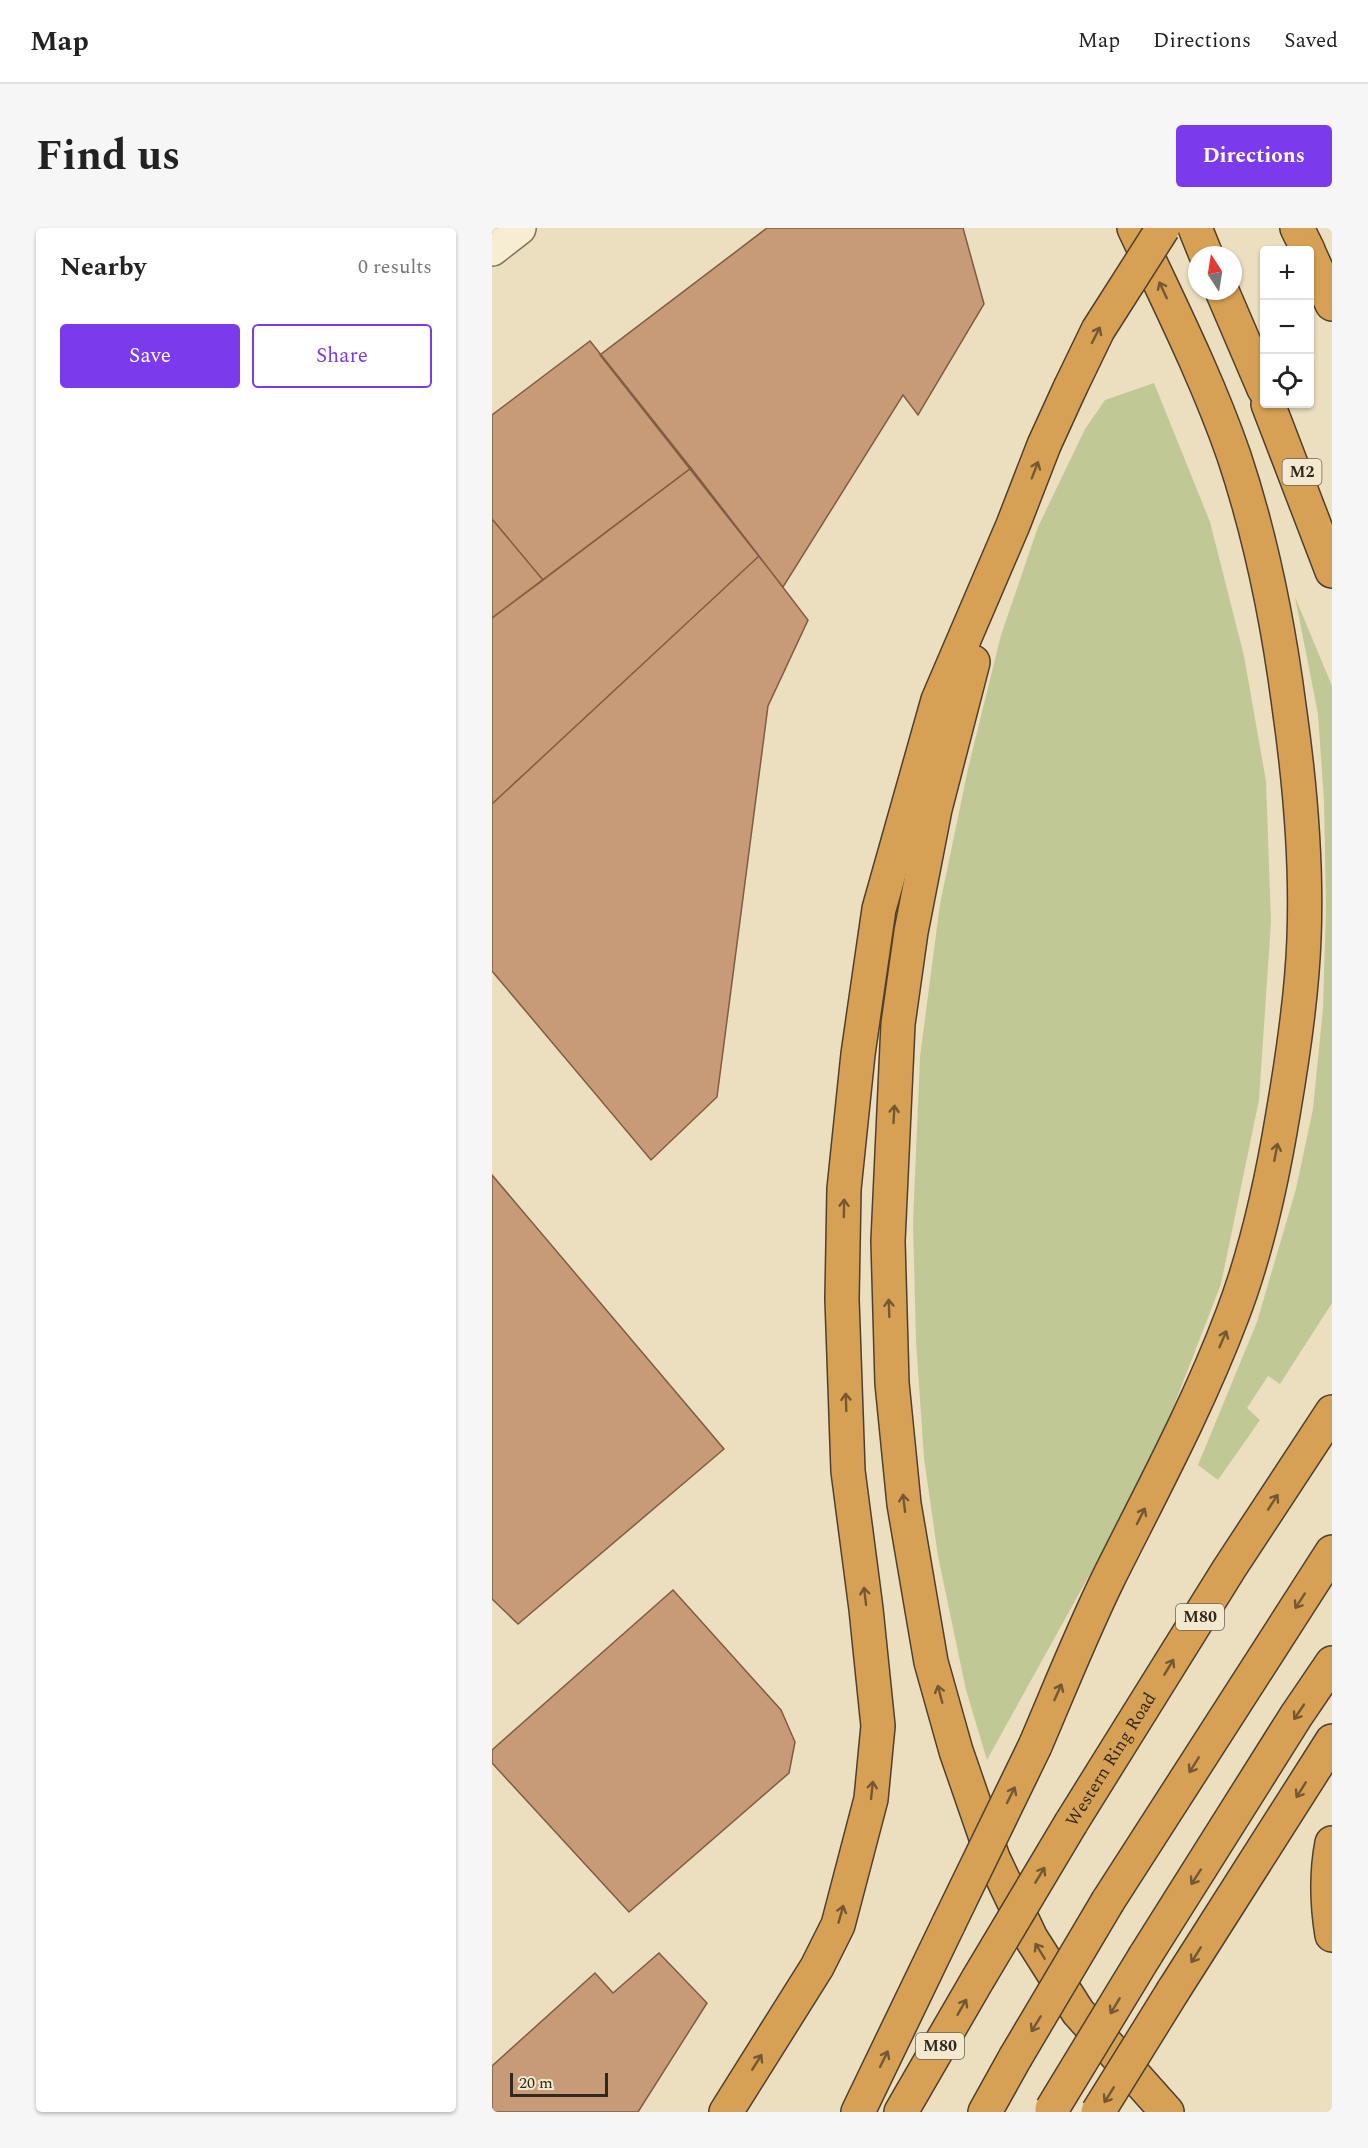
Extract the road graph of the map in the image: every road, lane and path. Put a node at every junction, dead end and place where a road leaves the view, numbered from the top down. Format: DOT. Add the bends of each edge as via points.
graph roads {
  1 [pos="519,228"];
  2 [pos="1134,228"];
  3 [pos="1163,228"];
  4 [pos="1195,228"];
  5 [pos="1297,228"];
  6 [pos="1202,246"];
  7 [pos="1306,246"];
  8 [pos="492,249"];
  9 [pos="1314,264"];
  10 [pos="1226,300"];
  11 [pos="1332,304"];
  12 [pos="1244,343"];
  13 [pos="1260,379"];
  14 [pos="1260,385"];
  15 [pos="1271,408"];
  16 [pos="1271,408"];
  17 [pos="1013,525"];
  18 [pos="1332,540"];
  19 [pos="1332,571"];
  20 [pos="1332,1412"];
  21 [pos="1332,1552"];
  22 [pos="1332,1663"];
  23 [pos="1332,1741"];
  24 [pos="1332,1843"];
  25 [pos="1332,1935"];
  26 [pos="1052,2111"];
  27 [pos="726,2112"];
  28 [pos="858,2112"];
  29 [pos="901,2112"];
  30 [pos="985,2112"];
  31 [pos="1098,2112"];
  32 [pos="1167,2112"];
  1 -- 8 [label="street"];
  28 -- 2 [label="highway, one-way, bridge" via="1035,1746 1233,1314 1259,1229 1290,1075 1304,941 1305,883 1301,804 1283,663 1271,598 1233,453 1188,343"];
  17 -- 3 [label="highway, one-way, bridge" via="1044,446 1098,330"];
  4 -- 6 [label="highway"];
  5 -- 7 [label="highway"];
  9 -- 11 [label="highway"];
  10 -- 12 [label="highway"];
  12 -- 13 [label="highway"];
  12 -- 14 [label="highway"];
  15 -- 18 [label="highway, M2"];
  16 -- 19 [label="highway"];
  27 -- 17 [label="highway, one-way" via="817,1967 838,1924 871,1799 878,1726 848,1471 842,1299 844,1189 858,1054 879,909 938,700"];
  32 -- 17 [label="highway, one-way" via="1078,2012 1031,1938 993,1857 931,1662 904,1504 894,1405 888,1241 898,1024 935,809"];
  29 -- 20 [label="highway, Western Ring Road / M80, one-way, bridge" via="1071,1823 1228,1569"];
  21 -- 30 [label="highway, one-way, bridge" via="1108,1901"];
  22 -- 26 [label="highway, one-way, bridge" via="1145,1956"];
  23 -- 31 [label="highway, one-way, bridge"];
  24 -- 25 [label="highway" via="1327,1906"];
}
